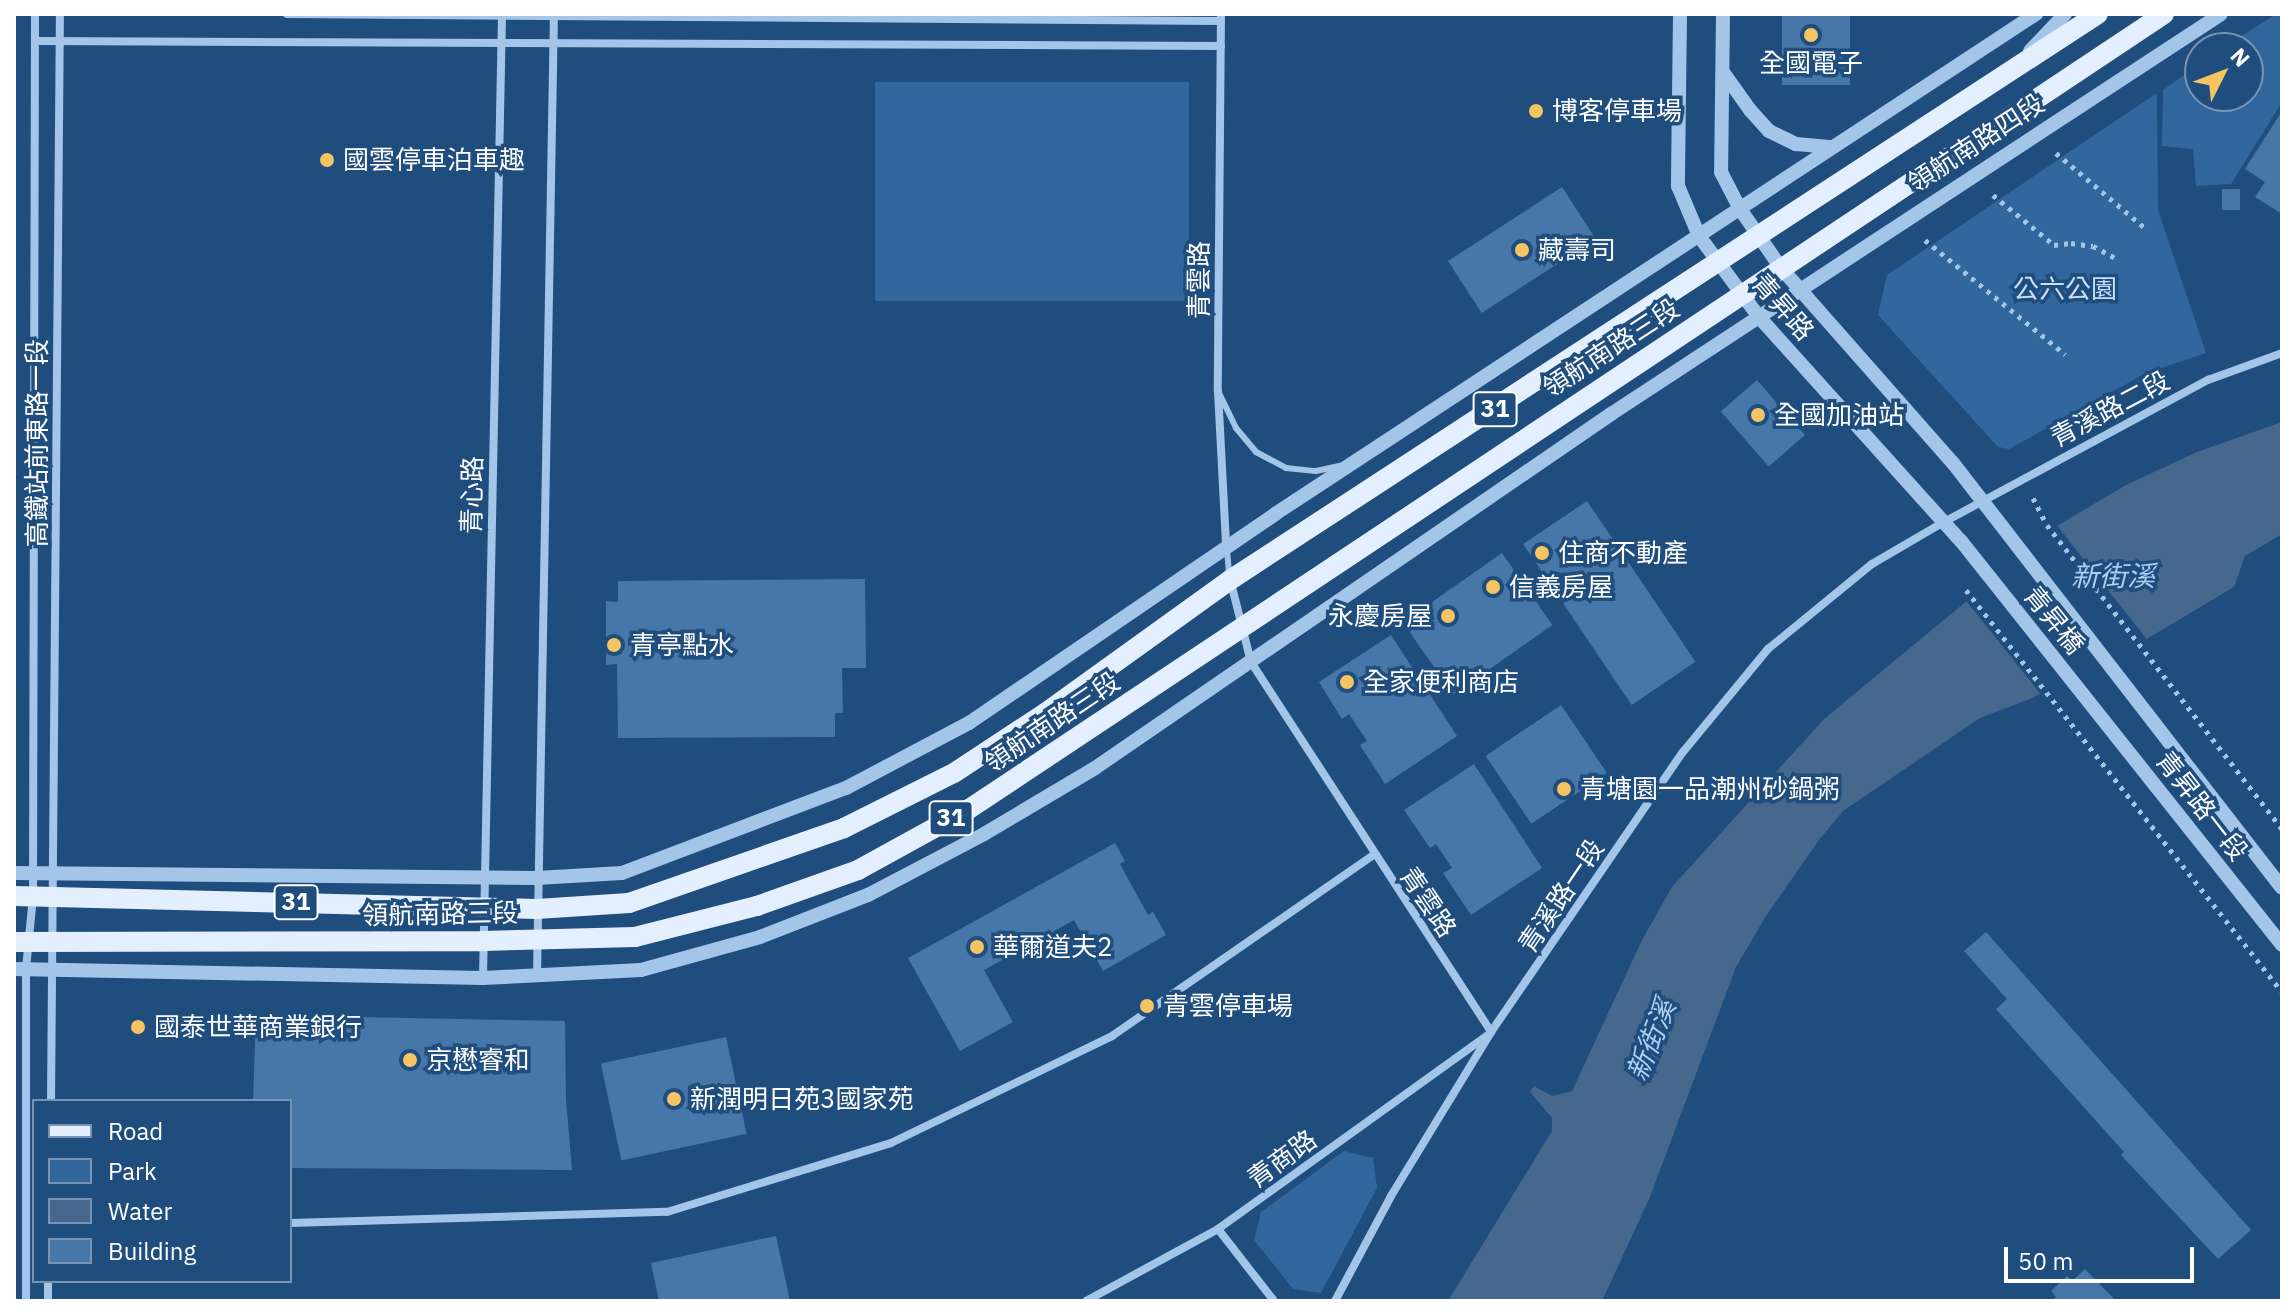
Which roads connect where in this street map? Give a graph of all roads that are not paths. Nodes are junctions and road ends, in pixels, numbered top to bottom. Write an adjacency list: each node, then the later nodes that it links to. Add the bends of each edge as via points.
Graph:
1 (35, 14): 14 (street, 高鐵站前東路一段)
2 (60, 14): 15 (street, 高鐵站前東路一段)
3 (287, 14): 11 (street)
4 (1680, 14): 23 (street, 青昇路, via 1678,186)
5 (1723, 14): 19 (street, 青昇路)
6 (2036, 14): 21 (street, 31)
7 (2065, 14): 20 (street)
8 (2098, 14): 20 (main road, 領航南路四段 / 31)
9 (2164, 14): 26 (main road, 領航南路四段 / 31)
10 (2221, 14): 27 (street, 領航南路四段 / 31)
11 (502, 15): 12 (street); 17 (street, 青心路)
12 (554, 15): 13 (street); 16 (street)
13 (1221, 18): 18 (street, 青雲路)
14 (35, 41): 15 (street); 46 (street, 高鐵站前東路一段)
15 (59, 42): 17 (street); 47 (street, 高鐵站前東路一段)
16 (553, 42): 17 (street); 18 (street); 49 (street)
17 (503, 43): 48 (street, 青心路)
18 (1221, 46): 31 (street, 青雲路)
19 (1723, 72): 21 (street, via 1769,131 1796,144); 22 (street, 青昇路, via 1721,172)
20 (2010, 72): 24 (main road, 領航南路四段 / 31)
21 (1833, 147): 22 (street, 31)
22 (1740, 209): 23 (street, 領航南路三段 / 31); 24 (street, 青昇路)
23 (1699, 236): 25 (street, 青昇路); 32 (street, 領航南路三段 / 31)
24 (1760, 238): 25 (main road, 領航南路三段 / 31); 26 (street, 青昇路)
25 (1718, 264): 28 (street, 青昇路); 39 (main road, 領航南路三段 / 31)
26 (1781, 268): 27 (street, 青昇路); 28 (main road, 領航南路三段 / 31)
27 (1800, 290): 29 (street, 領航南路四段 / 31); 33 (street, 青昇路)
28 (1740, 294): 29 (street, 青昇路); 40 (main road, 領航南路三段 / 31)
29 (1759, 317): 35 (street, 青昇路); 41 (street, 31)
30 (2282, 353): 33 (street, 青溪路二段, via 2208,380)
31 (1218, 391): 32 (lane, via 1236,428 1256,452 1286,468 1316,471); 36 (street, 青雲路)
32 (1352, 463): 36 (street, 領航南路三段 / 31)
33 (1982, 502): 34 (street, 青溪路二段); 37 (street, 青昇路)
34 (1962, 512): 35 (street, 青溪路一段)
35 (1944, 522): 38 (street, 青昇路); 64 (street, 青溪路一段, via 1872,564 1768,649 1683,752)
36 (1226, 546): 39 (lane); 49 (street, 領航南路三段 / 31, via 969,723 846,788 622,873)
37 (2018, 549): 42 (street, 青昇橋)
38 (1986, 574): 43 (street, 青昇橋)
39 (1230, 580): 40 (street, 青雲路); 54 (main road, 領航南路三段 / 31, via 954,773 844,828 629,903)
40 (1243, 624): 41 (street, 青雲路); 55 (main road, 領航南路三段 / 31, via 969,809 858,870 757,906 635,937)
41 (1251, 662): 44 (street, 青雲路); 62 (street, 31, via 1095,768 868,895 760,937 641,970)
42 (2116, 672): 50 (street, 青昇路一段)
43 (2085, 696): 59 (street, 青昇路一段)
44 (1373, 855): 64 (street, 青雲路); 66 (street, via 1112,1036 891,1143 667,1212)
45 (14, 873): 46 (street, 領航南路三段 / 31)
46 (32, 873): 47 (street, 領航南路三段 / 31); 51 (street, 高鐵站前東路一段)
47 (55, 873): 48 (street, 領航南路三段 / 31); 52 (street, 高鐵站前東路一段)
48 (484, 875): 49 (street, 領航南路三段 / 31); 53 (street, 青心路)
49 (537, 878): 54 (street)
50 (2282, 888)
51 (23, 896): 52 (main road, 領航南路三段 / 31); 57 (street, 高鐵站前東路一段)
52 (54, 896): 53 (main road, 領航南路三段 / 31); 58 (street, 高鐵站前東路一段)
53 (483, 907): 54 (main road, 領航南路三段 / 31); 56 (street, 青心路)
54 (537, 909): 55 (street)
55 (537, 939): 56 (main road, 領航南路三段 / 31); 62 (street)
56 (483, 941): 58 (main road, 領航南路三段 / 31); 63 (street, 青心路)
57 (21, 942): 58 (main road, 領航南路三段 / 31); 60 (street, 高鐵站前東路一段)
58 (54, 942): 61 (street, 高鐵站前東路一段)
59 (2282, 945)
60 (20, 969): 61 (street, 31); 68 (street, 高鐵站前東路一段)
61 (53, 969): 63 (street, 31); 65 (street, 高鐵站前東路一段)
62 (537, 976): 63 (street, 31)
63 (483, 978)
64 (1491, 1032): 67 (street, 青商路); 71 (street, 青溪路一段, via 1391,1196)
65 (51, 1099)
66 (292, 1223)
67 (1218, 1229): 69 (street, 青商路); 70 (street)
68 (26, 1301)
69 (1086, 1301)
70 (1274, 1301)
71 (1335, 1301)

